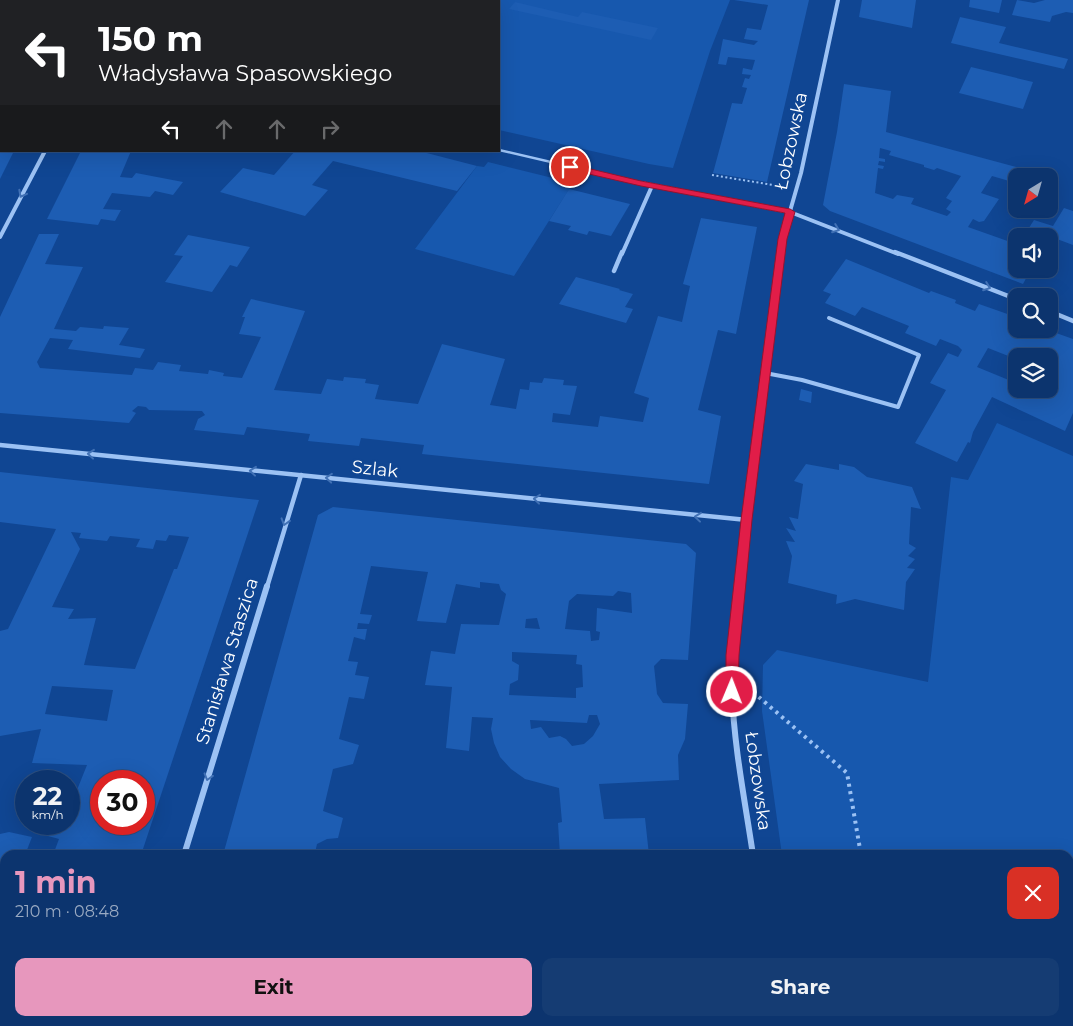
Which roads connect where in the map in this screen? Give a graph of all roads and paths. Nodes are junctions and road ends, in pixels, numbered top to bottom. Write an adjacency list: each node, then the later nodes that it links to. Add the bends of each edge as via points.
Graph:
1 (838, 0): 8 (street, Łobzowska)
2 (500, 150): 5 (lane)
3 (44, 152): 9 (street, one-way to 9)
4 (708, 175): 6 (path)
5 (641, 183): 7 (street)
6 (773, 185)
7 (652, 186): 8 (street); 10 (street)
8 (790, 212): 11 (street, one-way to 11); 15 (street, Łobzowska, via 782,239)
9 (0, 237)
10 (614, 271)
11 (1008, 296)
12 (1058, 314): 14 (street)
13 (829, 318): 15 (lane, via 919,355 898,406)
14 (1073, 320)
15 (765, 373): 18 (street, Łobzowska)
16 (0, 445): 17 (street, Szlak, one-way to 16)
17 (301, 475): 18 (street, Szlak, one-way to 17); 20 (street, Stanisława Staszica, one-way to 20)
18 (747, 520): 21 (street, Łobzowska, via 732,692)
19 (752, 692): 22 (path, via 847,773)
20 (186, 850)
21 (752, 850)
22 (860, 850)

